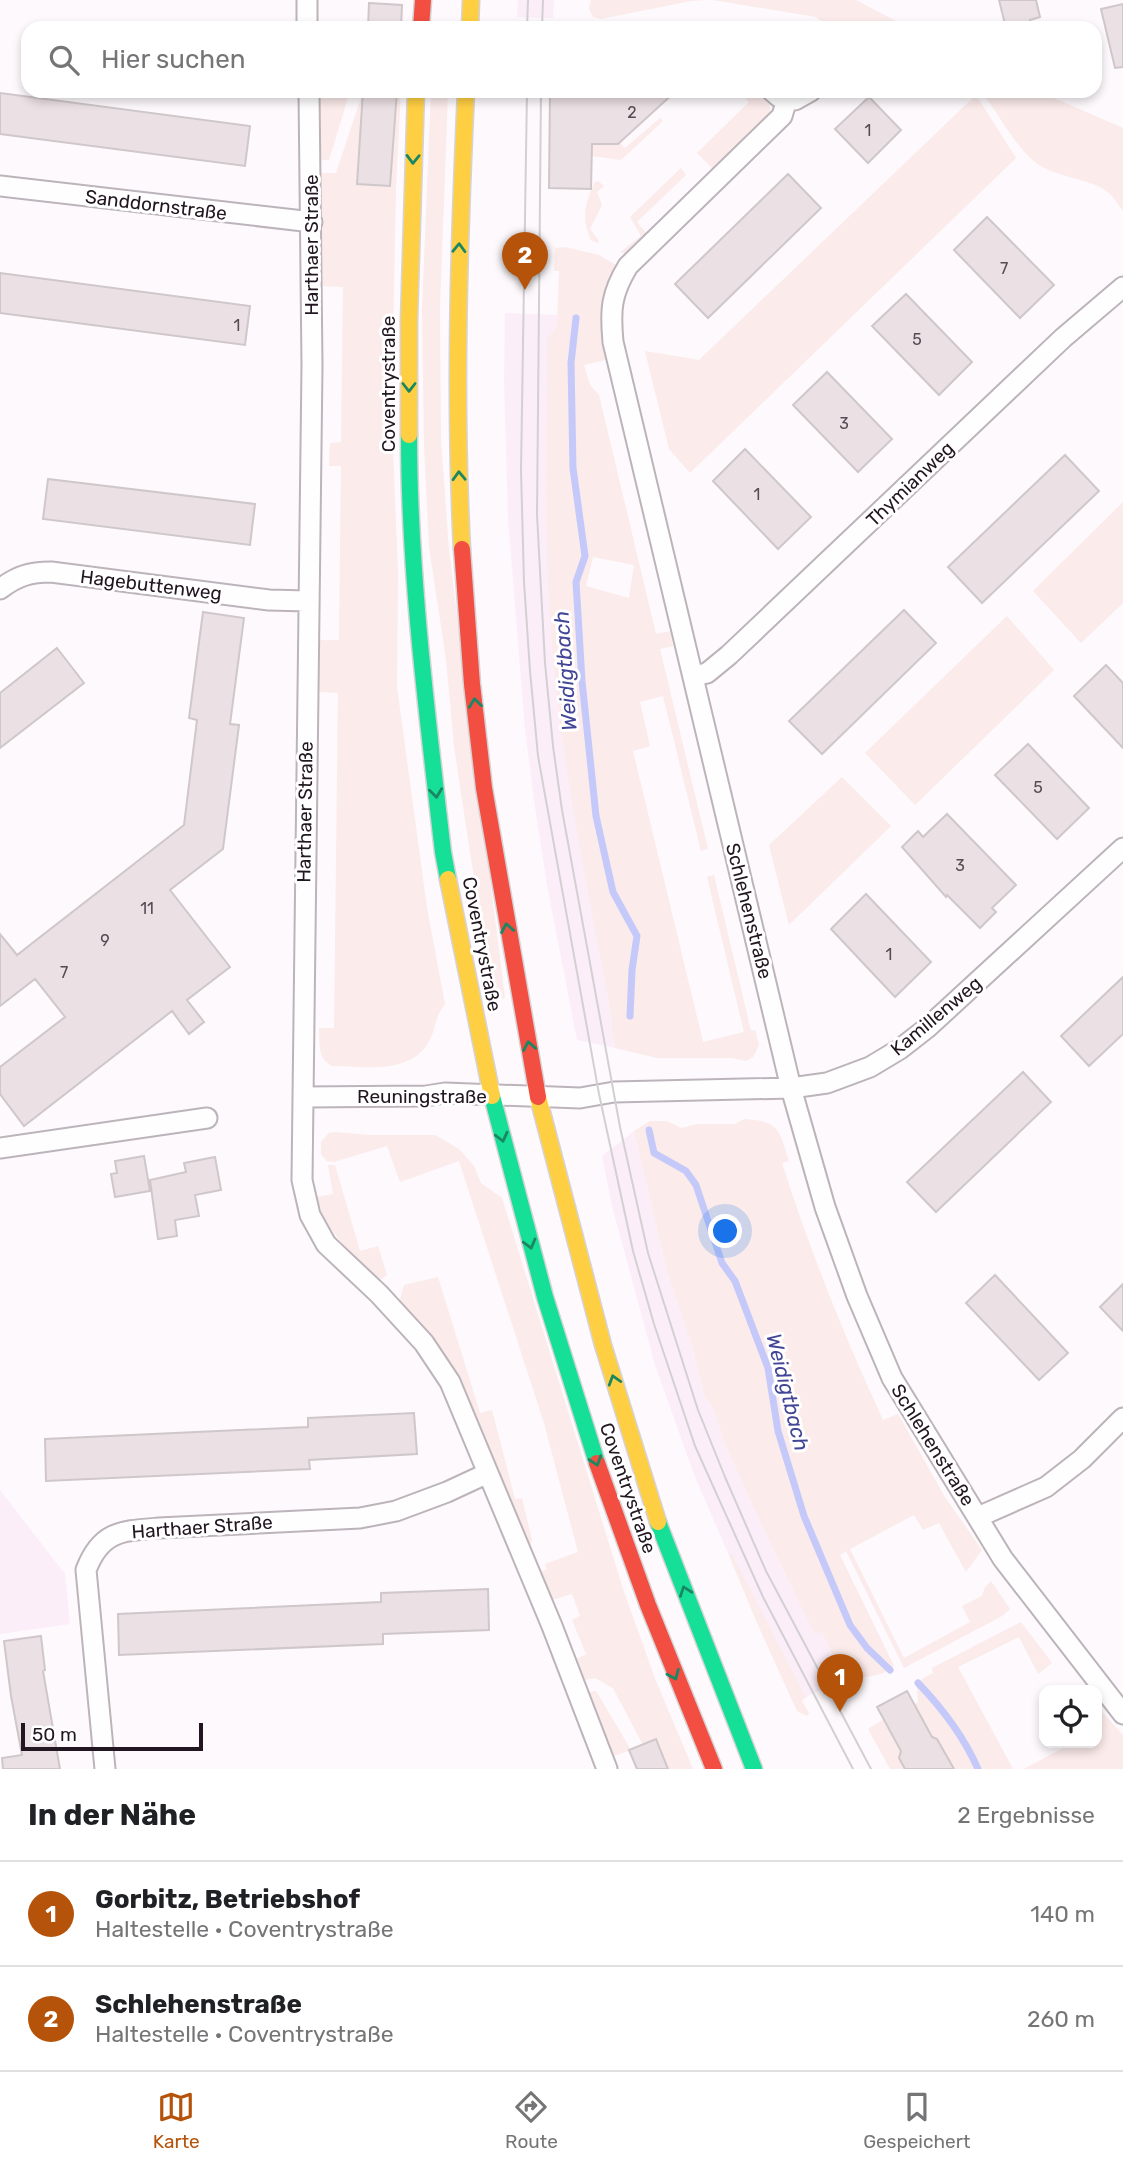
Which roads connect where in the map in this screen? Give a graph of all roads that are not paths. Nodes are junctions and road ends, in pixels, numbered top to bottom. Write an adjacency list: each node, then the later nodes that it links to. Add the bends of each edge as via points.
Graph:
1 (307, 0): 4 (street)
2 (423, 0): 5 (main road)
3 (471, 0): 6 (main road)
4 (307, 21)
5 (422, 21)
6 (470, 21)
7 (309, 98): 12 (street, Harthaer Straße)
8 (416, 98): 19 (main road, Coventrystraße, one-way to 19, via 409,487 422,669 443,852)
9 (466, 98): 21 (main road, Coventrystraße, one-way to 9, via 492,844 472,685 461,538 457,303)
10 (779, 98): 16 (street, Schlehenstraße, via 782,116 628,266 610,311)
11 (0, 186): 12 (street, Sanddornstraße)
12 (312, 222): 15 (street, Harthaer Straße)
13 (1123, 286): 16 (street, Thymianweg, via 729,655 707,673)
14 (0, 589): 15 (street, Hagebuttenweg, via 14,578 51,572)
15 (307, 601): 20 (street, Harthaer Straße)
16 (694, 676): 18 (street, Schlehenstraße)
17 (1123, 848): 18 (street, Kamillenweg, via 900,1049 870,1068 827,1083)
18 (791, 1088): 21 (street, Kamillenweg); 26 (street, Schlehenstraße, via 825,1207 892,1378)
19 (492, 1096): 20 (street, Reuningstraße); 21 (street, Reuningstraße); 30 (main road, Coventrystraße, one-way to 30, via 552,1324 611,1509 670,1668)
20 (304, 1097): 25 (street, Harthaer Straße, via 302,1180 310,1215 326,1244 424,1343 450,1382)
21 (538, 1097): 31 (main road, Coventrystraße, one-way to 21, via 648,1492 593,1311)
22 (207, 1118): 23 (street)
23 (0, 1148)
24 (1123, 1418): 26 (street, via 1046,1487)
25 (488, 1473): 28 (street, Harthaer Straße, via 396,1511 360,1518 159,1528 111,1535 96,1547 86,1570); 29 (street, Harthaer Straße)
26 (978, 1517): 27 (street, Schlehenstraße, via 1024,1589)
27 (1123, 1714)
28 (105, 1769)
29 (607, 1769)
30 (714, 1769)
31 (754, 1769)

